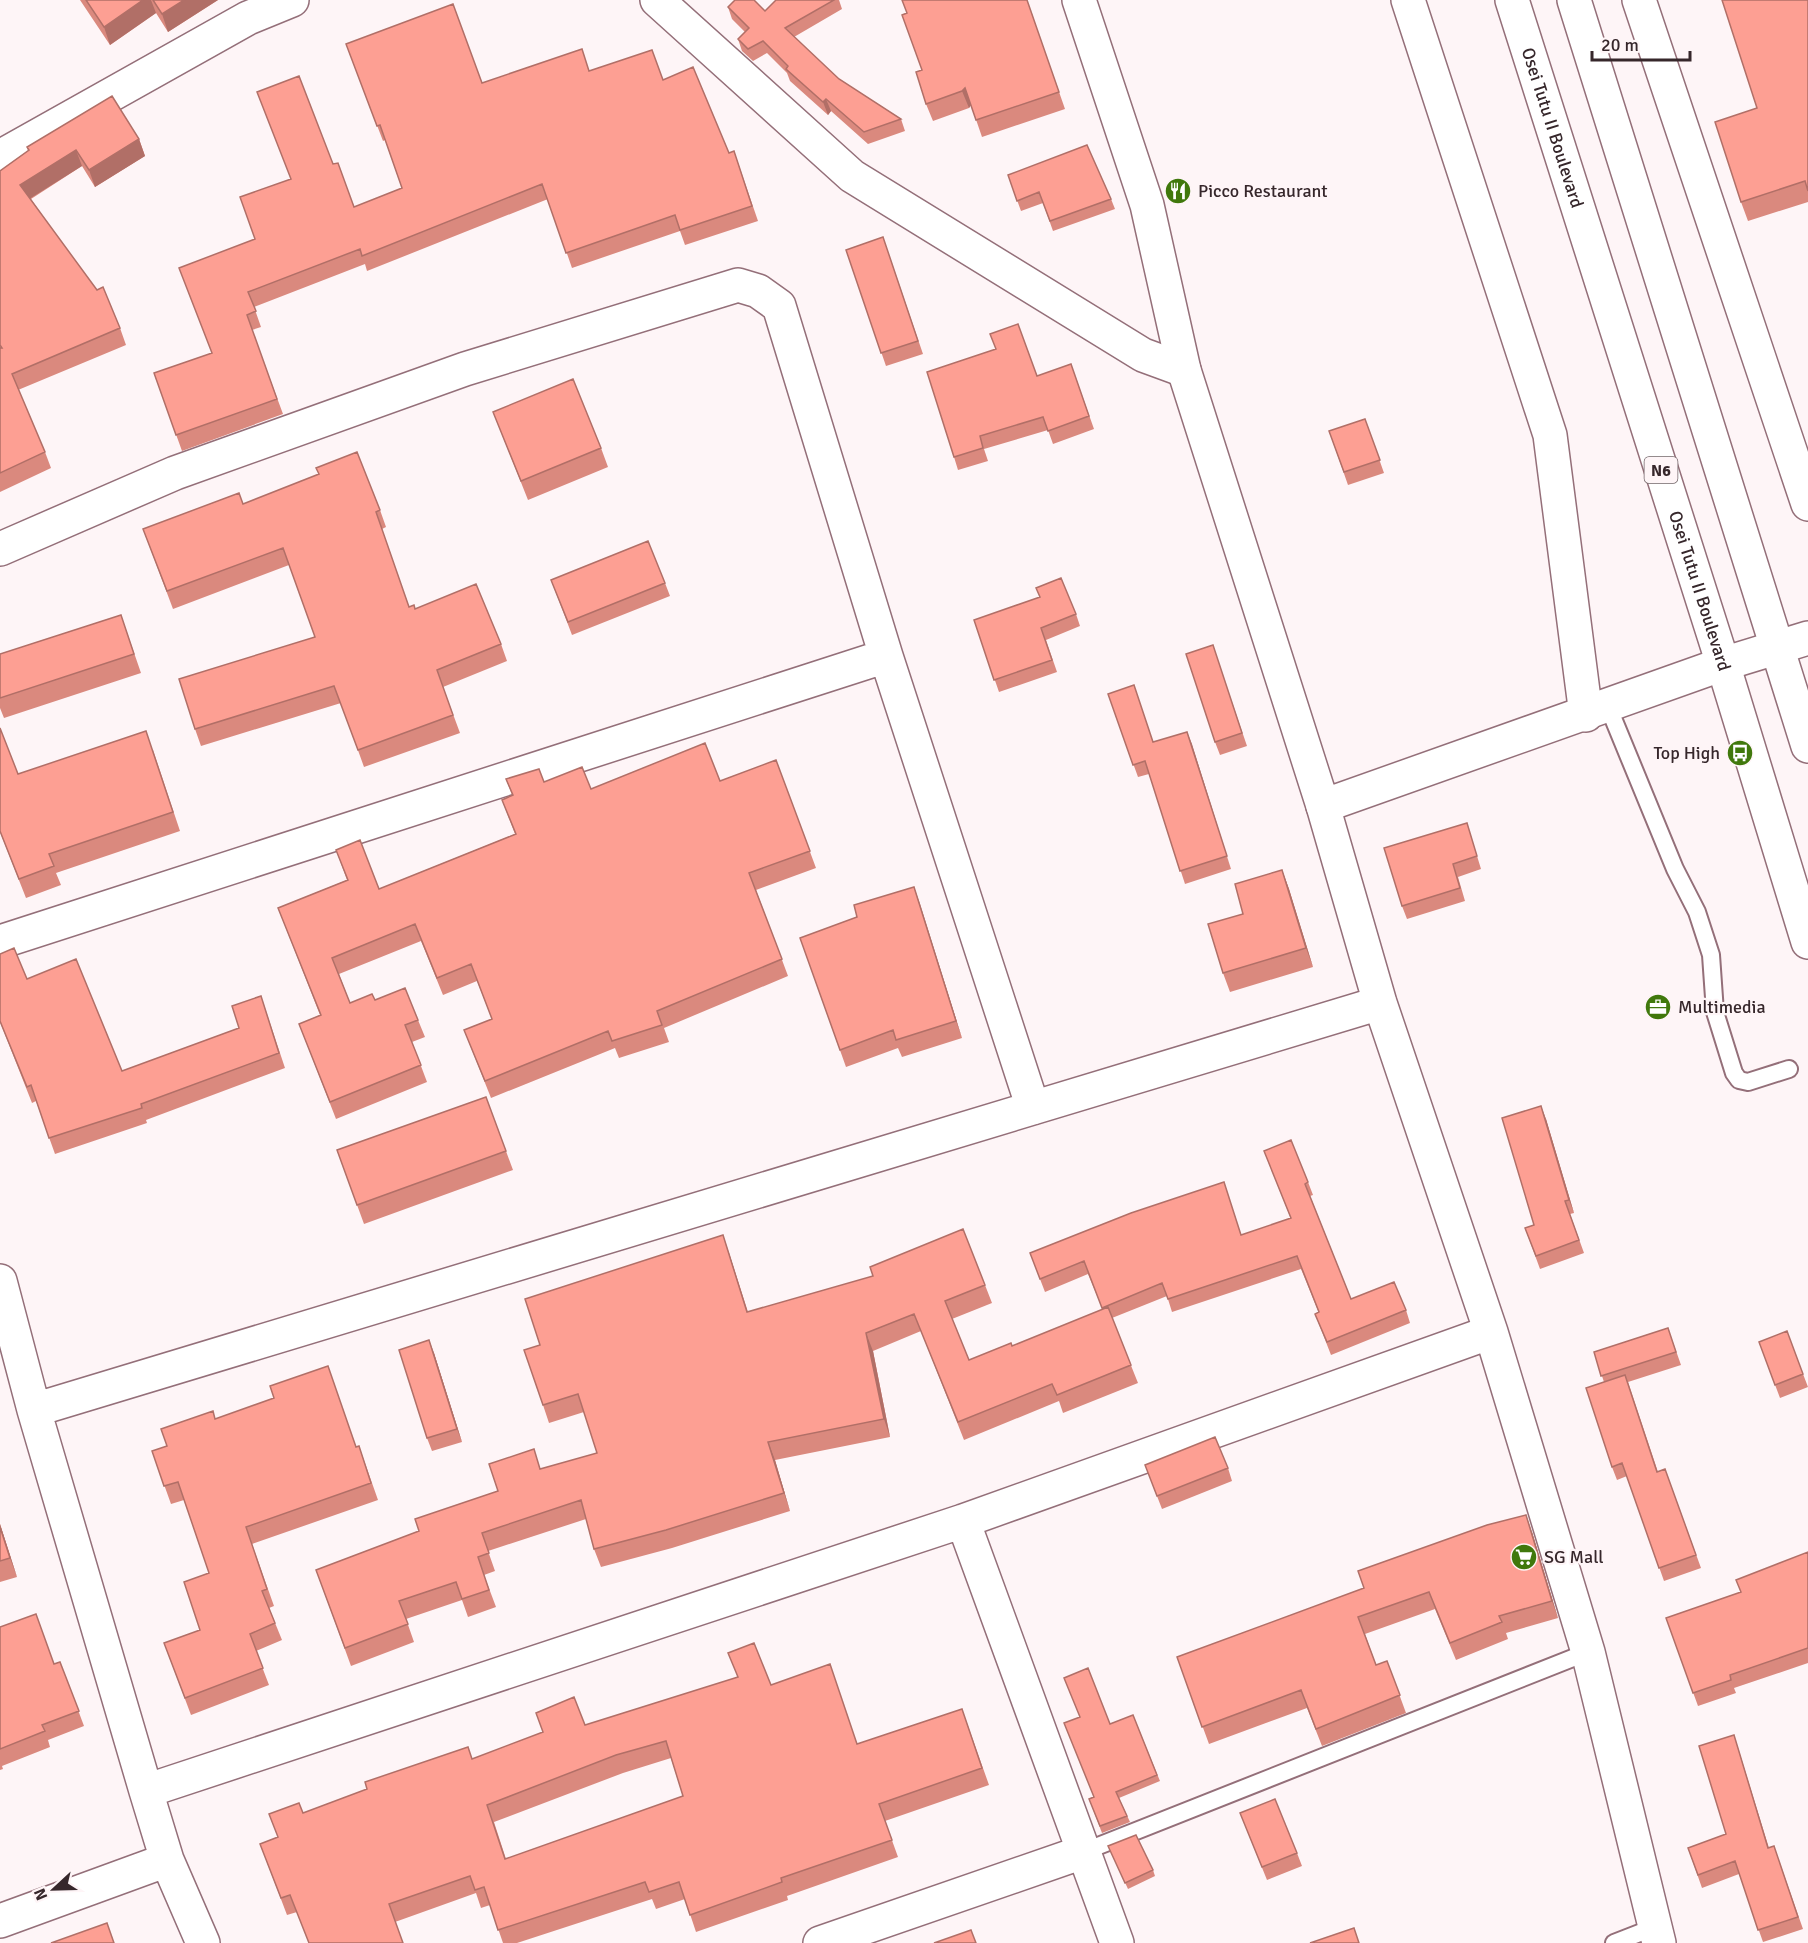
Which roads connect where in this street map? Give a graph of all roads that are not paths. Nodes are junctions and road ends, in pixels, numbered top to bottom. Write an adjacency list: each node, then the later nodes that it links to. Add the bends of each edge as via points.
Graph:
1 (657, 0): 9 (main road, via 852,176 1143,355)
2 (1079, 0): 9 (main road, via 1147,205)
3 (1408, 0): 16 (main road, via 1550,435)
4 (1512, 0): 15 (main road, Osei Tutu II Boulevard / N6)
5 (1574, 0): 13 (main road)
6 (1639, 0): 10 (main road)
7 (286, 1): 8 (main road)
8 (4, 146)
9 (1184, 370): 18 (main road)
10 (1808, 504)
11 (0, 549): 14 (main road, via 175,473 465,369 738,285 758,291 779,306)
12 (1808, 638): 13 (main road)
13 (1776, 646): 15 (main road); 17 (main road)
14 (886, 656): 19 (main road); 23 (main road)
15 (1723, 664): 16 (main road); 20 (main road, Osei Tutu II Boulevard / N6)
16 (1597, 711): 18 (main road); 22 (lane, via 1697,912 1711,955 1715,1012 1738,1080 1748,1082)
17 (1808, 746)
18 (1323, 806): 21 (main road)
19 (0, 942)
20 (1808, 942)
21 (1380, 1003): 23 (main road); 25 (main road)
22 (1789, 1069)
23 (1033, 1108): 26 (main road)
24 (0, 1281): 26 (main road)
25 (1491, 1332): 27 (main road); 28 (main road)
26 (34, 1410): 29 (main road)
27 (963, 1521): 29 (main road); 30 (main road)
28 (1588, 1652): 30 (lane); 33 (main road)
29 (146, 1791): 31 (main road)
30 (1083, 1852): 35 (main road); 36 (main road)
31 (167, 1860): 32 (main road); 34 (main road)
32 (0, 1921)
33 (1657, 1935): 37 (lane)
34 (203, 1943)
35 (820, 1943)
36 (1118, 1943)
37 (1614, 1943)

